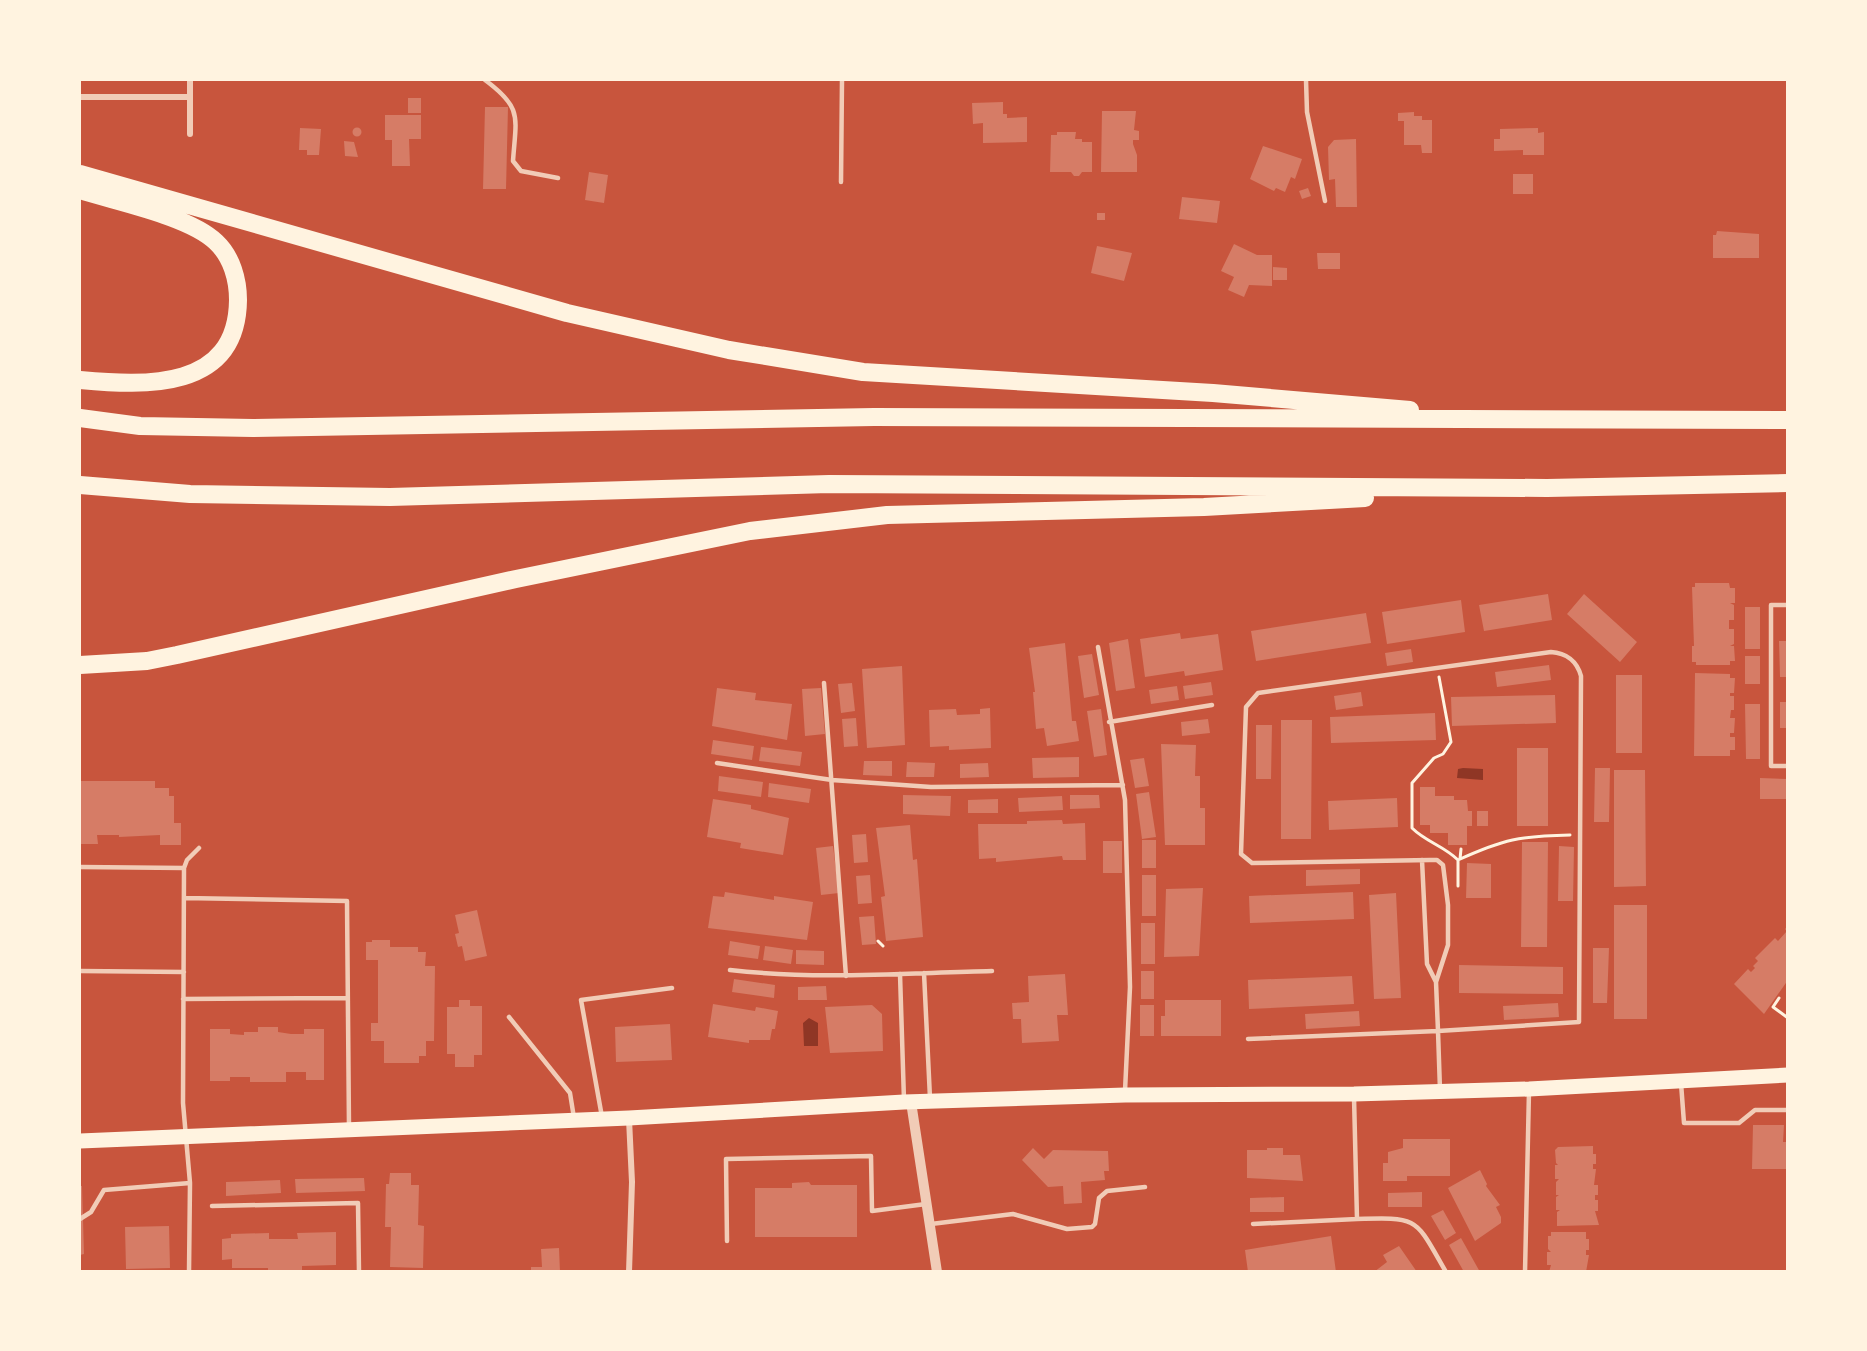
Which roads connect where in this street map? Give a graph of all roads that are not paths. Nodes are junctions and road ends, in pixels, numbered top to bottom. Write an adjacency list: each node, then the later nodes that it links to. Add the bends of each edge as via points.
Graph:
1 (190, 80): 6 (street)
2 (485, 80): 9 (lane, via 507,96 516,118 513,161 521,171)
3 (842, 80): 10 (lane)
4 (1306, 80): 12 (lane, via 1307,111)
5 (80, 97): 6 (street)
6 (189, 97): 7 (street)
7 (190, 134)
8 (80, 174): 16 (highway, via 567,313 729,350 863,372 1213,393)
9 (558, 178)
10 (841, 182)
11 (80, 190): 13 (highway, via 178,220 216,242 231,262 238,285 233,331 219,355 201,371 161,382)
12 (1325, 201)
13 (80, 380)
14 (80, 418): 16 (highway, via 140,426 253,428 874,417)
15 (1788, 420): 16 (highway)
16 (1545, 421)
17 (1788, 483): 19 (highway)
18 (80, 485): 19 (highway, via 190,494 390,497 829,484)
19 (1547, 488): 22 (highway, via 1204,507 887,515 750,531 147,661)
20 (1788, 605): 27 (lane, via 1771,605 1771,766)
21 (1098, 647): 25 (lane)
22 (80, 665)
23 (824, 683): 28 (lane)
24 (1212, 705): 25 (lane)
25 (1109, 722): 29 (lane)
26 (717, 763): 28 (lane)
27 (1788, 766)
28 (832, 780): 29 (lane, via 931,787); 41 (lane)
29 (1122, 785): 54 (lane, via 1130,987)
30 (199, 848): 33 (lane)
31 (1422, 860): 42 (lane, via 1427,964); 42 (lane, via 1437,860 1443,865 1448,905 1448,945); 47 (lane, via 1252,863 1241,854 1246,707 1258,693 1551,652 1572,659 1581,676 1579,1022)
32 (80, 867): 33 (lane)
33 (184, 868): 34 (lane)
34 (184, 898): 38 (lane); 44 (lane, via 347,901)
35 (730, 970): 41 (lane)
36 (80, 971): 38 (lane)
37 (992, 971): 39 (lane)
38 (183, 972): 45 (lane)
39 (924, 973): 40 (lane); 55 (lane)
40 (900, 974): 41 (lane); 56 (lane)
41 (846, 976)
42 (1436, 982): 47 (lane)
43 (672, 988): 59 (lane, via 581,1000)
44 (348, 998): 45 (lane); 61 (lane)
45 (183, 999): 62 (lane)
46 (509, 1017): 60 (lane, via 570,1093)
47 (1438, 1031): 48 (lane); 52 (lane)
48 (1248, 1039)
49 (1788, 1075): 50 (main road)
50 (1680, 1080): 51 (main road); 57 (lane, via 1684,1123 1739,1123 1755,1110)
51 (1529, 1089): 52 (main road); 78 (lane)
52 (1440, 1091): 53 (main road)
53 (1354, 1094): 54 (main road); 69 (lane)
54 (1125, 1095): 55 (main road)
55 (930, 1101): 56 (main road)
56 (907, 1102): 58 (main road); 66 (street)
57 (1788, 1110)
58 (629, 1118): 59 (main road); 75 (street)
59 (603, 1119): 60 (main road)
60 (574, 1120): 61 (main road)
61 (349, 1130): 62 (main road)
62 (184, 1137): 63 (main road); 64 (lane)
63 (80, 1141)
64 (190, 1183): 68 (lane, via 104,1190 91,1212); 73 (lane)
65 (1145, 1187): 70 (lane, via 1107,1191 1099,1198 1092,1227 1067,1229 1013,1214)
66 (926, 1204): 70 (street); 72 (lane, via 872,1211 871,1156 726,1159)
67 (212, 1206): 74 (lane, via 358,1203)
68 (80, 1219)
69 (1357, 1219): 71 (lane); 77 (lane, via 1409,1220 1427,1238)
70 (931, 1224): 76 (street)
71 (1252, 1224)
72 (727, 1240)
73 (189, 1272)
74 (359, 1272)
75 (629, 1272)
76 (937, 1272)
77 (1446, 1272)
78 (1525, 1272)

